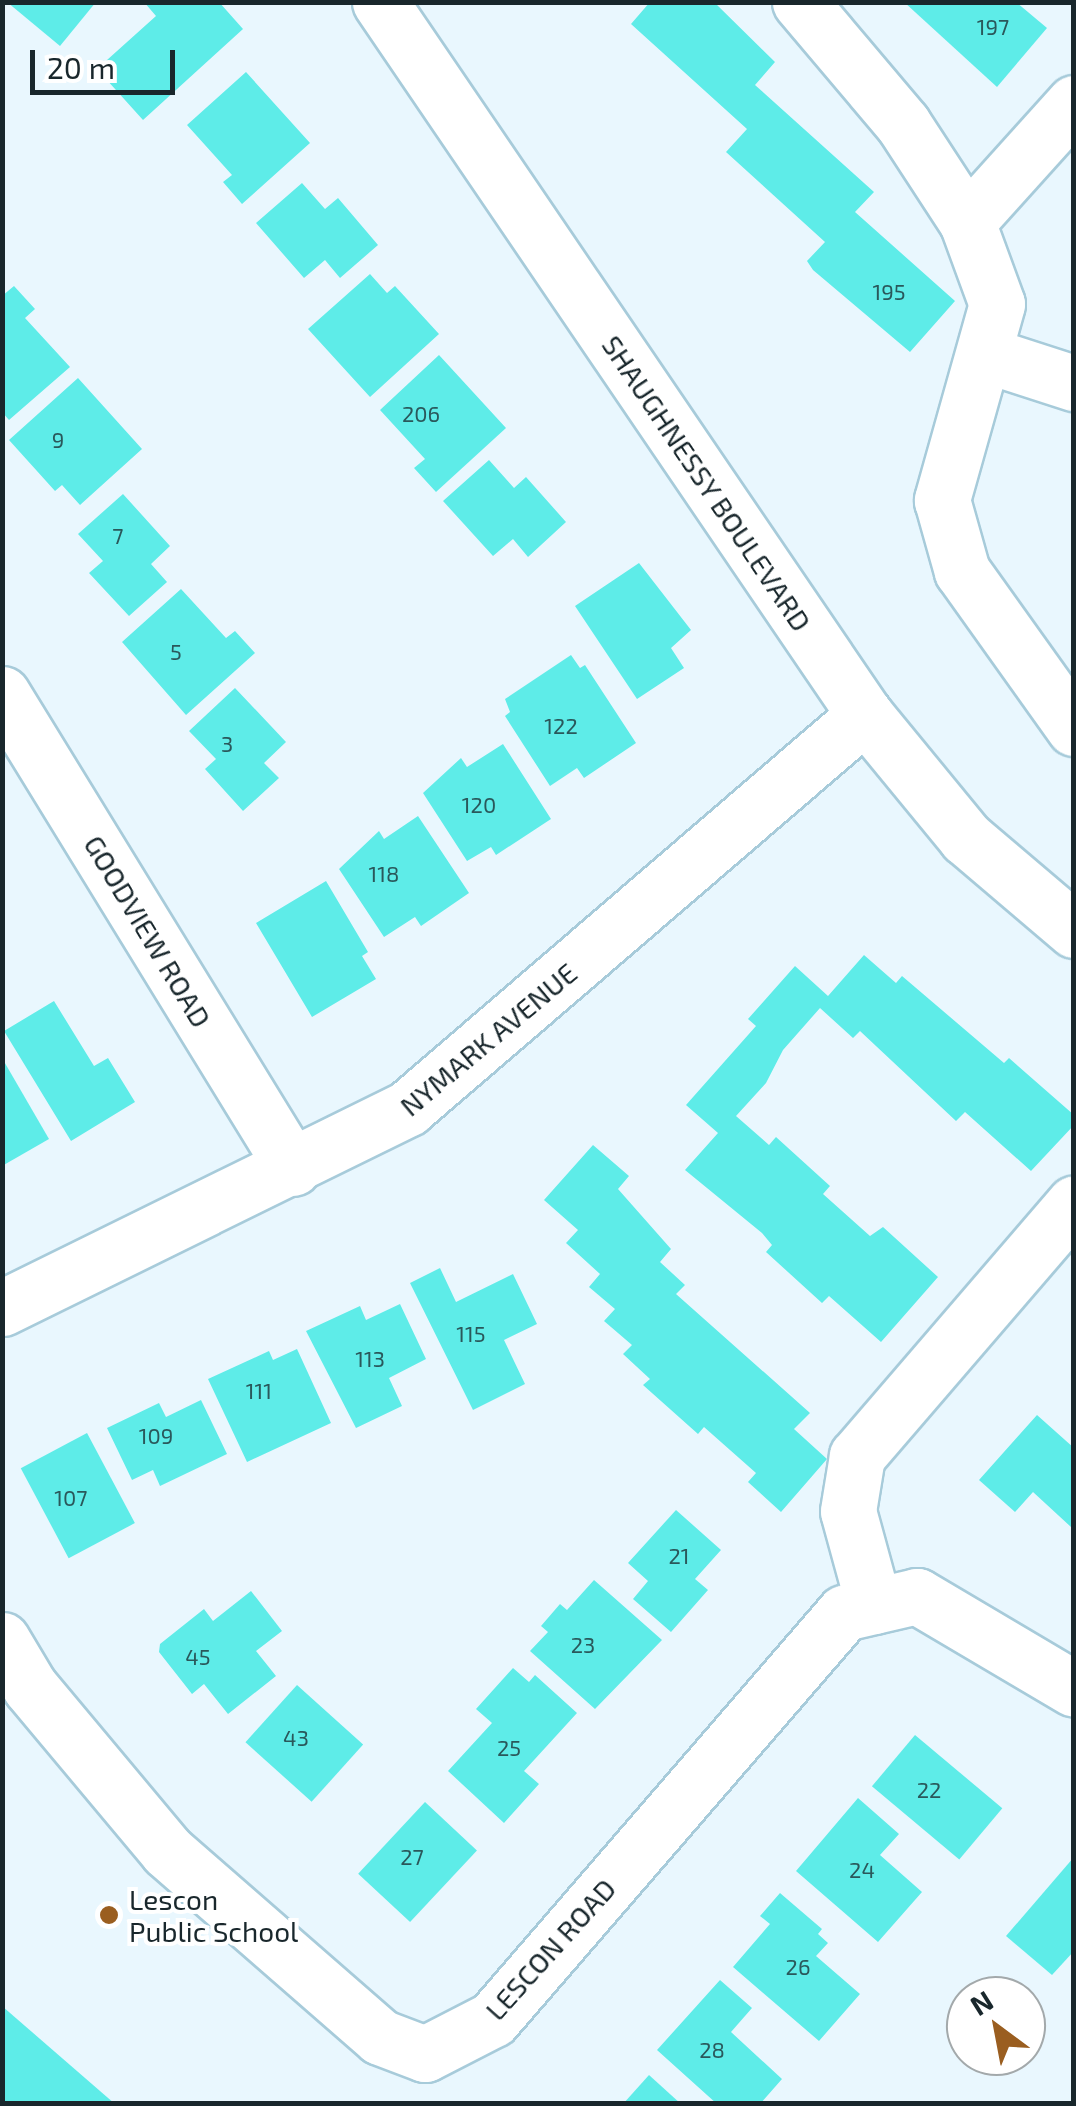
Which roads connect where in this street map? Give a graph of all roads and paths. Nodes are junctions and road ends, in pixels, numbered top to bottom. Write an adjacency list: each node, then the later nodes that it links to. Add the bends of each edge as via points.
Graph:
1 (380, 2): 8 (street, SHAUGHNESSY BOULEVARD)
2 (800, 2): 4 (street, via 903,124)
3 (1074, 103): 4 (street)
4 (967, 222): 5 (street, via 997,304)
5 (984, 354): 6 (street); 9 (street, via 952,444 942,500 962,571)
6 (1074, 383)
7 (2, 694): 11 (street, GOODVIEW ROAD)
8 (865, 714): 10 (street, SHAUGHNESSY BOULEVARD, via 966,838); 11 (street, NYMARK AVENUE, via 438,1085 378,1128)
9 (1074, 728)
10 (1074, 930)
11 (293, 1168): 13 (street, NYMARK AVENUE)
12 (1074, 1204): 14 (street, via 857,1456 848,1511)
13 (2, 1308)
14 (874, 1606): 15 (street, LESCON ROAD, via 844,1613 493,2019 425,2054 380,2037 167,1852 30,1687); 16 (street, LESCON ROAD, via 917,1596)
15 (2, 1640)
16 (1074, 1689)

